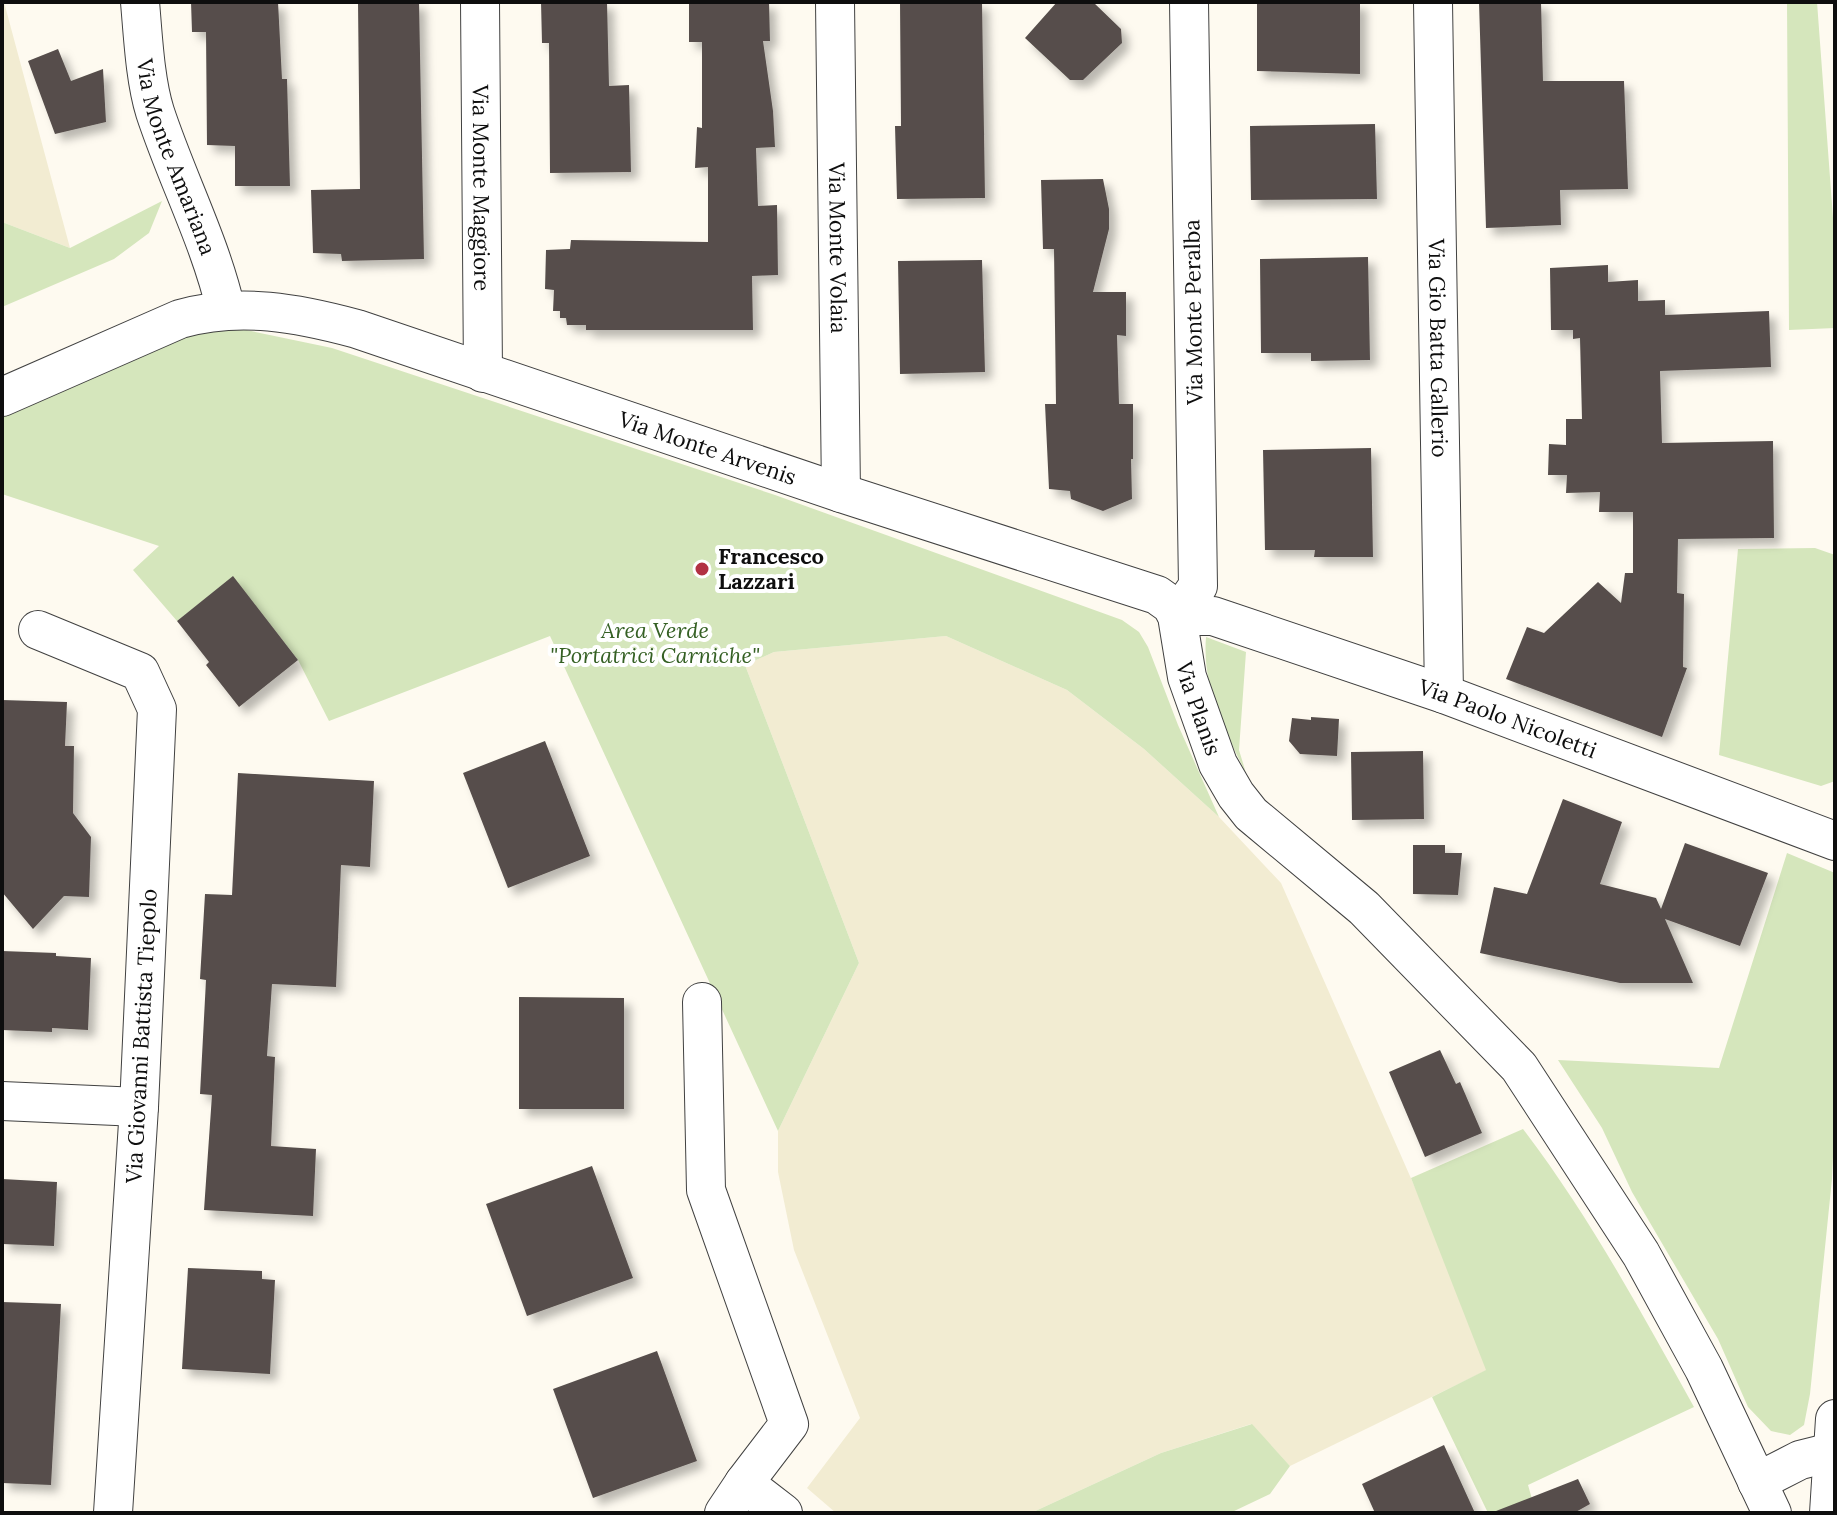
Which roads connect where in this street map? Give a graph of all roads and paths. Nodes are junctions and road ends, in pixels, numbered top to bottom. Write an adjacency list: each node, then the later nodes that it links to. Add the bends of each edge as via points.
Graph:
1 (140, 2): 6 (street, Via Monte Amariana, via 154,109 211,255)
2 (480, 2): 7 (street, Via Monte Maggiore)
3 (835, 2): 9 (street, Via Monte Volaia)
4 (1189, 2): 10 (street, Via Monte Peralba, via 1198,586)
5 (1433, 2): 12 (street, Via Gio Batta Gallerio)
6 (226, 310): 7 (street, Via Monte Arvenis, via 307,316); 8 (street, Via Monte Arvenis, via 180,319)
7 (483, 373): 9 (street, Via Monte Arvenis)
8 (2, 397)
9 (841, 493): 10 (street, Via Monte Arvenis, via 1157,595)
10 (1177, 616): 12 (street, Via Paolo Nicoletti, via 1213,616); 18 (street, Via Planis, via 1187,677 1218,764 1236,795 1251,814 1364,908 1519,1067 1641,1254 1704,1369)
11 (38, 630): 16 (street, Via Giovanni Battista Tiepolo, via 140,672 157,709)
12 (1444, 694): 13 (street, Via Paolo Nicoletti)
13 (1835, 841)
14 (702, 1002): 19 (street, via 706,1190 789,1424)
15 (2, 1101): 16 (street)
16 (139, 1107): 20 (street, Via Giovanni Battista Tiepolo)
17 (1834, 1436): 18 (street, via 1791,1464); 22 (street)
18 (1764, 1498)
19 (726, 1504): 21 (street)
20 (113, 1513)
21 (783, 1513)
22 (1829, 1513)

